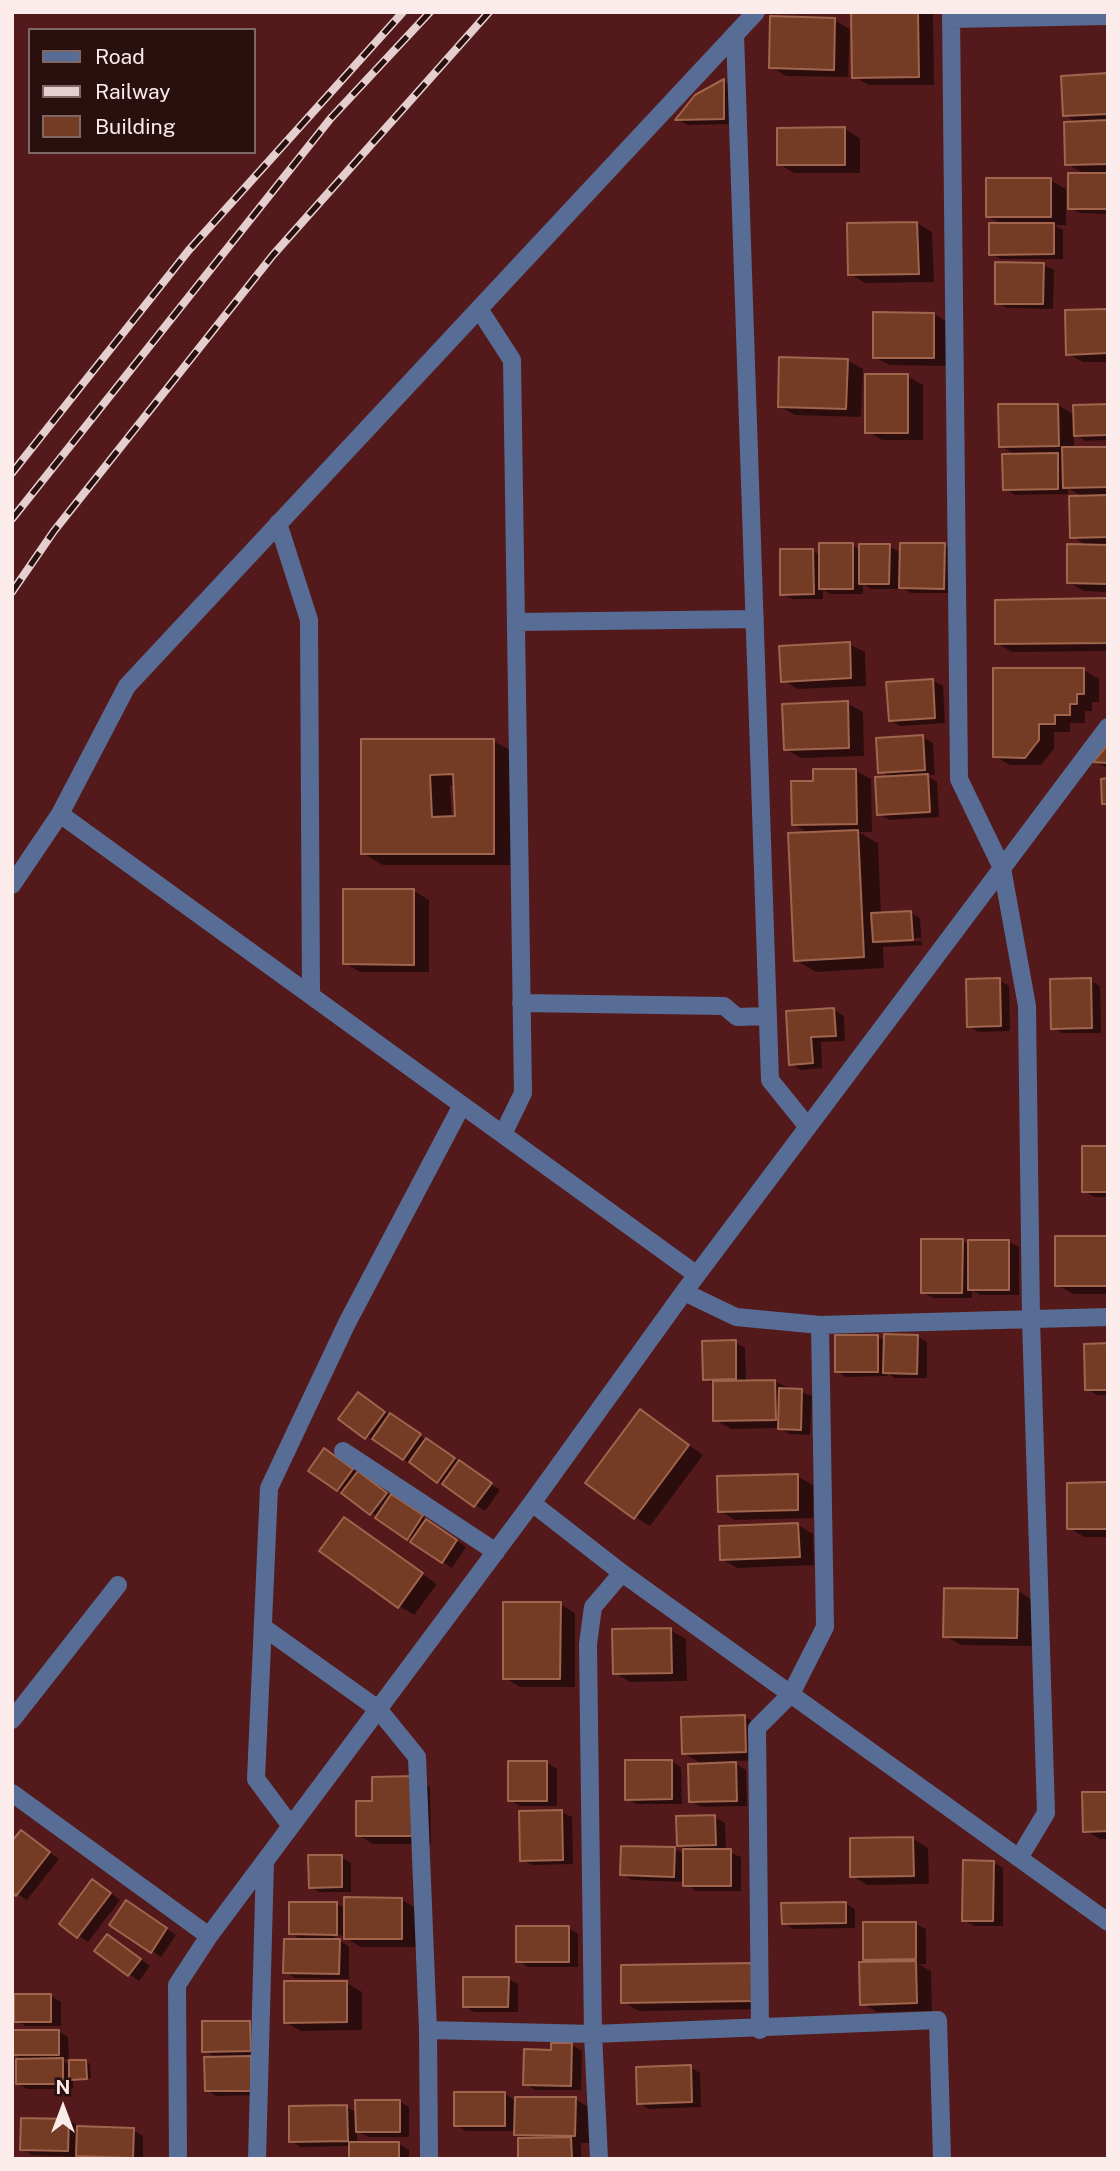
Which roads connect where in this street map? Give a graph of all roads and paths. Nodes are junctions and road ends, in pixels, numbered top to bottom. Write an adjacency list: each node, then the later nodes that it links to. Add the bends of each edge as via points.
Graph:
1 (756, 12): 4 (street)
2 (951, 16): 3 (street); 11 (street, via 959,779)
3 (1108, 16)
4 (735, 34): 5 (street); 7 (street)
5 (479, 309): 6 (street); 8 (street, via 512,360)
6 (278, 523): 10 (street, via 127,686); 13 (street, via 309,620)
7 (755, 619): 8 (street); 15 (street)
8 (516, 622): 14 (street)
9 (1108, 727): 11 (street)
10 (60, 814): 12 (street); 13 (street)
11 (1003, 868): 17 (street); 22 (street, via 1027,1006)
12 (12, 885)
13 (311, 995): 16 (street)
14 (521, 1003): 15 (street, via 724,1006 737,1017); 18 (street, via 523,1093)
15 (768, 1016): 17 (street, via 770,1080)
16 (462, 1105): 18 (street); 29 (street, via 347,1323 269,1489)
17 (808, 1127): 19 (street)
18 (503, 1134): 19 (street)
19 (697, 1275): 20 (street)
20 (684, 1292): 23 (street, via 736,1317); 25 (street)
21 (1108, 1317): 22 (street)
22 (1031, 1319): 23 (street); 35 (street, via 1046,1813)
23 (820, 1325): 30 (street, via 825,1627)
24 (343, 1451): 26 (street)
25 (532, 1503): 26 (street); 27 (street)
26 (496, 1552): 31 (street)
27 (622, 1573): 30 (street); 41 (street, via 593,1607 588,1644)
28 (118, 1585): 32 (street)
29 (263, 1628): 31 (street); 34 (street, via 256,1779)
30 (791, 1695): 35 (street); 40 (street, via 757,1728)
31 (378, 1709): 34 (street); 39 (street, via 418,1757)
32 (12, 1720)
33 (12, 1793): 38 (street)
34 (291, 1826): 36 (street)
35 (1019, 1858): 37 (street)
36 (265, 1861): 38 (street); 43 (street)
37 (1108, 1922)
38 (209, 1936): 42 (street, via 177,1985)
39 (428, 2030): 41 (street); 44 (street)
40 (760, 2030): 41 (street); 46 (street, via 938,2020)
41 (593, 2035): 45 (street)
42 (178, 2159)
43 (257, 2159)
44 (429, 2159)
45 (598, 2159)
46 (942, 2159)

